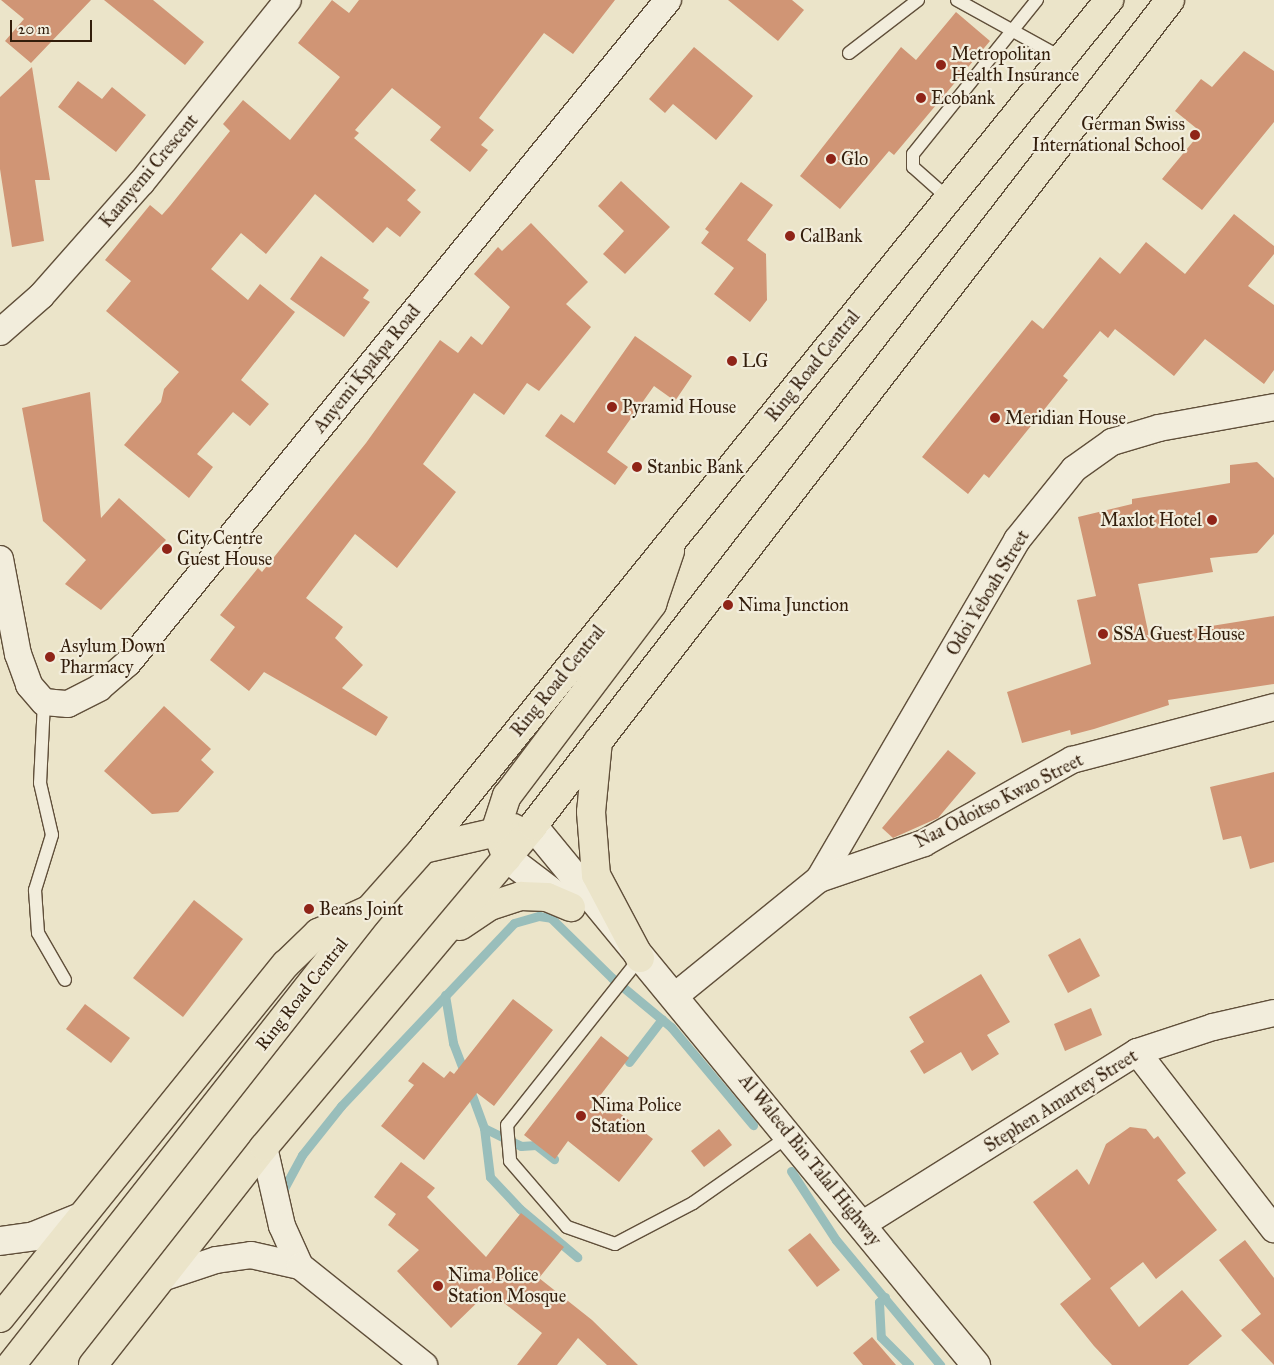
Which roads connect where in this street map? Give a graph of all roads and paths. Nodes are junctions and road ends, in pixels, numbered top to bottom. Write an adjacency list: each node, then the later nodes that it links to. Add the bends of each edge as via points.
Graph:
1 (288, 0): 12 (street, Kaanyemi Crescent, via 142,182 41,296)
2 (918, 0): 9 (lane)
3 (956, 0): 8 (lane)
4 (1037, 0): 8 (lane)
5 (1109, 0): 10 (main road, Ring Road Central)
6 (1170, 0): 18 (main road)
7 (664, 1): 16 (street, Anyemi Kpakpa Road, via 128,663 99,688 68,704)
8 (1014, 31): 10 (lane); 11 (lane, via 912,154 913,167)
9 (849, 53)
10 (1062, 58): 11 (main road, Ring Road Central)
11 (948, 199): 14 (main road, Ring Road Central)
12 (0, 332)
13 (1274, 408): 23 (street, Odoi Yeboah Street, via 1150,431 1112,442 1074,470 1017,540)
14 (672, 540): 20 (main road, via 666,572 652,604 519,776); 21 (main road, Ring Road Central)
15 (0, 559): 16 (street, via 18,654 29,685)
16 (44, 702): 28 (lane, via 40,783 52,836 35,890 38,933)
17 (1274, 707): 23 (street, Naa Odoitso Kwao Street, via 1072,760 924,843)
18 (599, 737): 19 (main road); 27 (main road, via 591,812 596,875)
19 (533, 826): 20 (main road); 22 (main road); 27 (street, Al Waleed Bin Talal Highway)
20 (496, 829): 21 (main road); 22 (main road)
21 (423, 849): 25 (main road, Ring Road Central)
22 (507, 858): 24 (street, Al Waleed Bin Talal Highway); 26 (main road)
23 (818, 880): 29 (street, Naa Odoitso Kwao Street)
24 (571, 907): 26 (main road, via 547,897 521,896 490,906); 27 (street, Al Waleed Bin Talal Highway)
25 (368, 911): 34 (main road, via 318,932 286,964); 42 (main road, Ring Road Central)
26 (432, 945): 33 (main road)
27 (640, 958): 29 (street, Al Waleed Bin Talal Highway); 32 (lane, via 507,1125 510,1161 567,1226 615,1244 693,1203)
28 (65, 980)
29 (675, 996): 32 (street, Al Waleed Bin Talal Highway)
30 (1274, 1013): 31 (street, Stephen Amartey Street)
31 (1137, 1052): 35 (street, Stephen Amartey Street); 36 (street)
32 (790, 1136): 35 (street, Al Waleed Bin Talal Highway)
33 (264, 1148): 38 (street, via 282,1226); 39 (main road)
34 (78, 1218): 37 (street, via 34,1236); 40 (main road)
35 (862, 1224): 44 (street, Al Waleed Bin Talal Highway)
36 (1274, 1229)
37 (0, 1241)
38 (300, 1266): 39 (street, via 251,1255 216,1260); 41 (street)
39 (162, 1278): 43 (main road)
40 (0, 1318)
41 (419, 1363)
42 (11, 1365)
43 (92, 1365)
44 (976, 1365)

